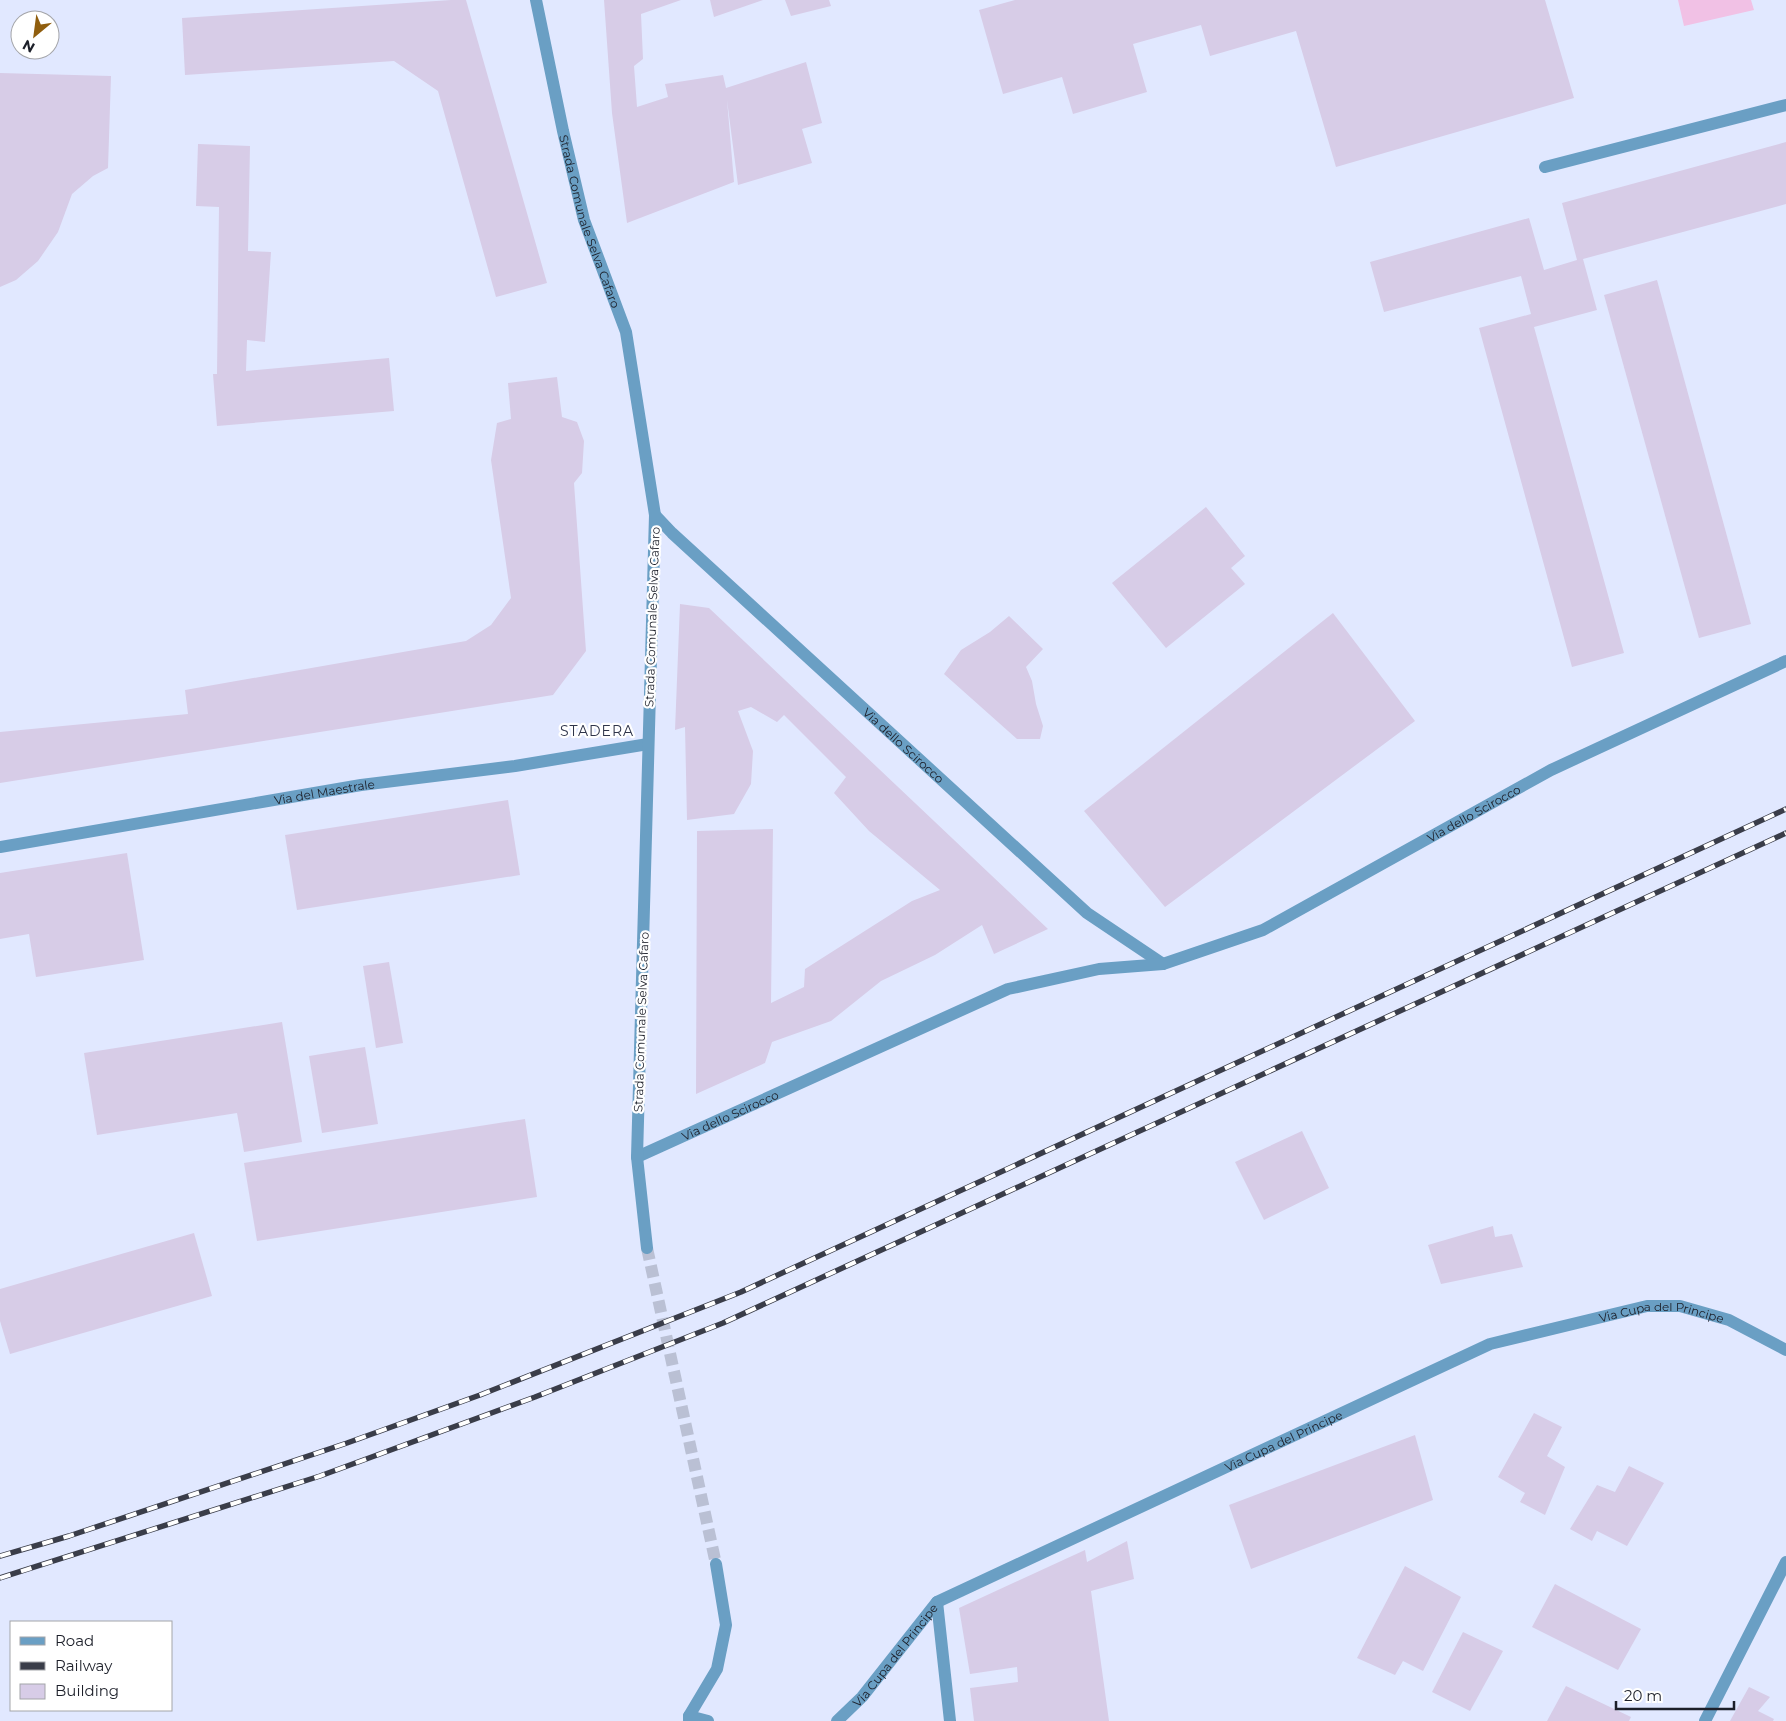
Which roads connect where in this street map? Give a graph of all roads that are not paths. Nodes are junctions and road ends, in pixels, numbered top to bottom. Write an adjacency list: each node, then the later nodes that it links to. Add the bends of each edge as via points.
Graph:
1 (536, 0): 4 (street, Strada Comunale Selva Cafaro, via 584,220 626,332)
2 (1786, 105): 3 (street)
3 (1545, 167)
4 (655, 515): 6 (street, Strada Comunale Selva Cafaro); 8 (street, Via dello Scirocco, via 1086,913)
5 (1786, 661): 8 (street, Via dello Scirocco, via 1550,770 1263,930)
6 (648, 744): 7 (street, Via del Maestrale, via 515,766 361,785); 9 (street, Strada Comunale Selva Cafaro)
7 (0, 848)
8 (1163, 964): 9 (street, Via dello Scirocco, via 1099,969 1008,989)
9 (637, 1157): 10 (street, Strada Comunale Selva Cafaro)
10 (647, 1248)
11 (1786, 1350): 14 (street, Via Cupa del Principe, via 1728,1320 1680,1306 1646,1306 1490,1344)
12 (1786, 1562): 19 (street)
13 (716, 1564): 15 (street, via 726,1626 717,1669)
14 (937, 1602): 17 (street, Via Cupa del Principe, via 862,1697); 18 (street)
15 (686, 1719): 16 (street)
16 (708, 1721)
17 (837, 1721)
18 (950, 1721)
19 (1705, 1721)

